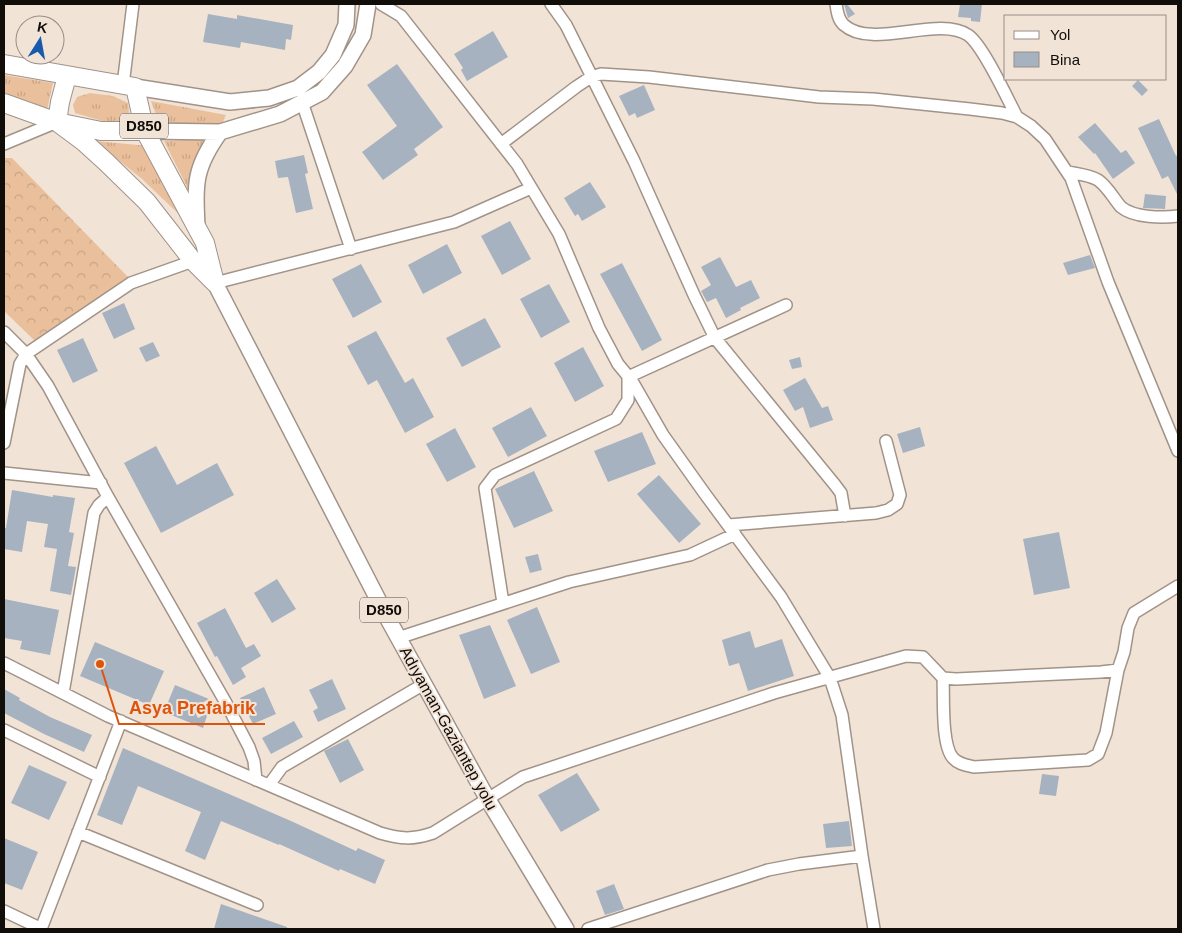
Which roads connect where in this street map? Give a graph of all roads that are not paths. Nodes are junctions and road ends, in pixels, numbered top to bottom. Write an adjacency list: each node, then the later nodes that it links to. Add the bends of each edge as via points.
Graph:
1 (133, 4): 10 (street)
2 (347, 4): 10 (main road, via 346,25 333,55 319,72 298,88 269,98 230,102)
3 (368, 4): 11 (main road, via 362,35 344,66 322,92)
4 (551, 4): 9 (street, via 566,25)
5 (836, 4): 13 (street, via 843,25 855,31 869,34 943,29 967,34 977,44)
6 (390, 6): 18 (street)
7 (4, 64): 8 (highway)
8 (67, 76): 10 (highway); 14 (highway)
9 (591, 77): 13 (street, via 601,74 649,77 819,97 970,109); 18 (street); 28 (street, via 634,161)
10 (129, 86): 15 (highway, D850)
11 (302, 102): 16 (main road, via 280,114); 23 (street)
12 (4, 103): 14 (highway, D850)
13 (1017, 117): 19 (street, via 1044,139)
14 (58, 122): 15 (highway, via 101,131); 17 (street); 24 (highway, D850, via 147,202)
15 (145, 131): 16 (main road); 22 (highway, D850)
16 (220, 132): 22 (main road, via 207,151 197,179)
17 (4, 144)
18 (501, 144): 20 (street)
19 (1068, 172): 21 (street, via 1098,180 1123,208 1163,218); 35 (street, via 1108,282)
20 (531, 188): 23 (street, via 454,222); 30 (street, via 559,234 599,328)
21 (1178, 216)
22 (197, 227): 25 (highway, D850, via 205,243)
23 (351, 249): 25 (street)
24 (193, 261): 25 (highway, D850); 29 (street, via 131,282)
25 (215, 283): 43 (main road, Adıyaman-Gaziantep yolu / D850)
26 (786, 305): 28 (street)
27 (4, 332): 29 (street)
28 (715, 338): 30 (street); 39 (street, via 841,493)
29 (26, 354): 32 (street); 37 (street, via 48,386)
30 (628, 377): 40 (street, via 663,435); 42 (street, via 628,400 616,419 495,475 485,488)
31 (4, 378): 32 (street)
32 (16, 380): 34 (street)
33 (886, 441): 39 (street, via 900,495 897,504 876,513)
34 (4, 443)
35 (1178, 451)
36 (4, 473): 37 (street)
37 (101, 483): 38 (street)
38 (108, 497): 49 (street, via 94,514); 53 (street, via 226,703 249,747)
39 (845, 516): 40 (street)
40 (732, 530): 42 (street, via 690,555 569,582); 46 (street, via 781,597)
41 (1178, 586): 45 (street, via 1134,613)
42 (503, 603): 43 (street)
43 (398, 638): 48 (main road, Adıyaman-Gaziantep yolu / D850)
44 (4, 663): 49 (street)
45 (1118, 670): 47 (street); 47 (street, via 1106,734 1098,754 1088,760 974,767 953,758 946,745)
46 (830, 678): 47 (street, via 915,656 923,657); 55 (street, via 774,693 523,777); 57 (street, via 842,715)
47 (944, 678)
48 (424, 684): 54 (street, via 282,767); 55 (main road, Adıyaman-Gaziantep yolu / D850)
49 (64, 693): 50 (street)
50 (121, 721): 52 (street); 53 (street)
51 (4, 730): 52 (street)
52 (100, 777): 56 (street)
53 (256, 780): 54 (street)
54 (269, 785): 55 (street, via 380,833 408,839 433,833)
55 (487, 798): 61 (main road, Adıyaman-Gaziantep yolu / D850)
56 (78, 832): 58 (street); 60 (street)
57 (862, 856): 62 (street, via 768,870); 63 (street)
58 (257, 905)
59 (4, 911): 60 (street)
60 (42, 929)
61 (566, 929)
62 (588, 929)
63 (874, 929)

